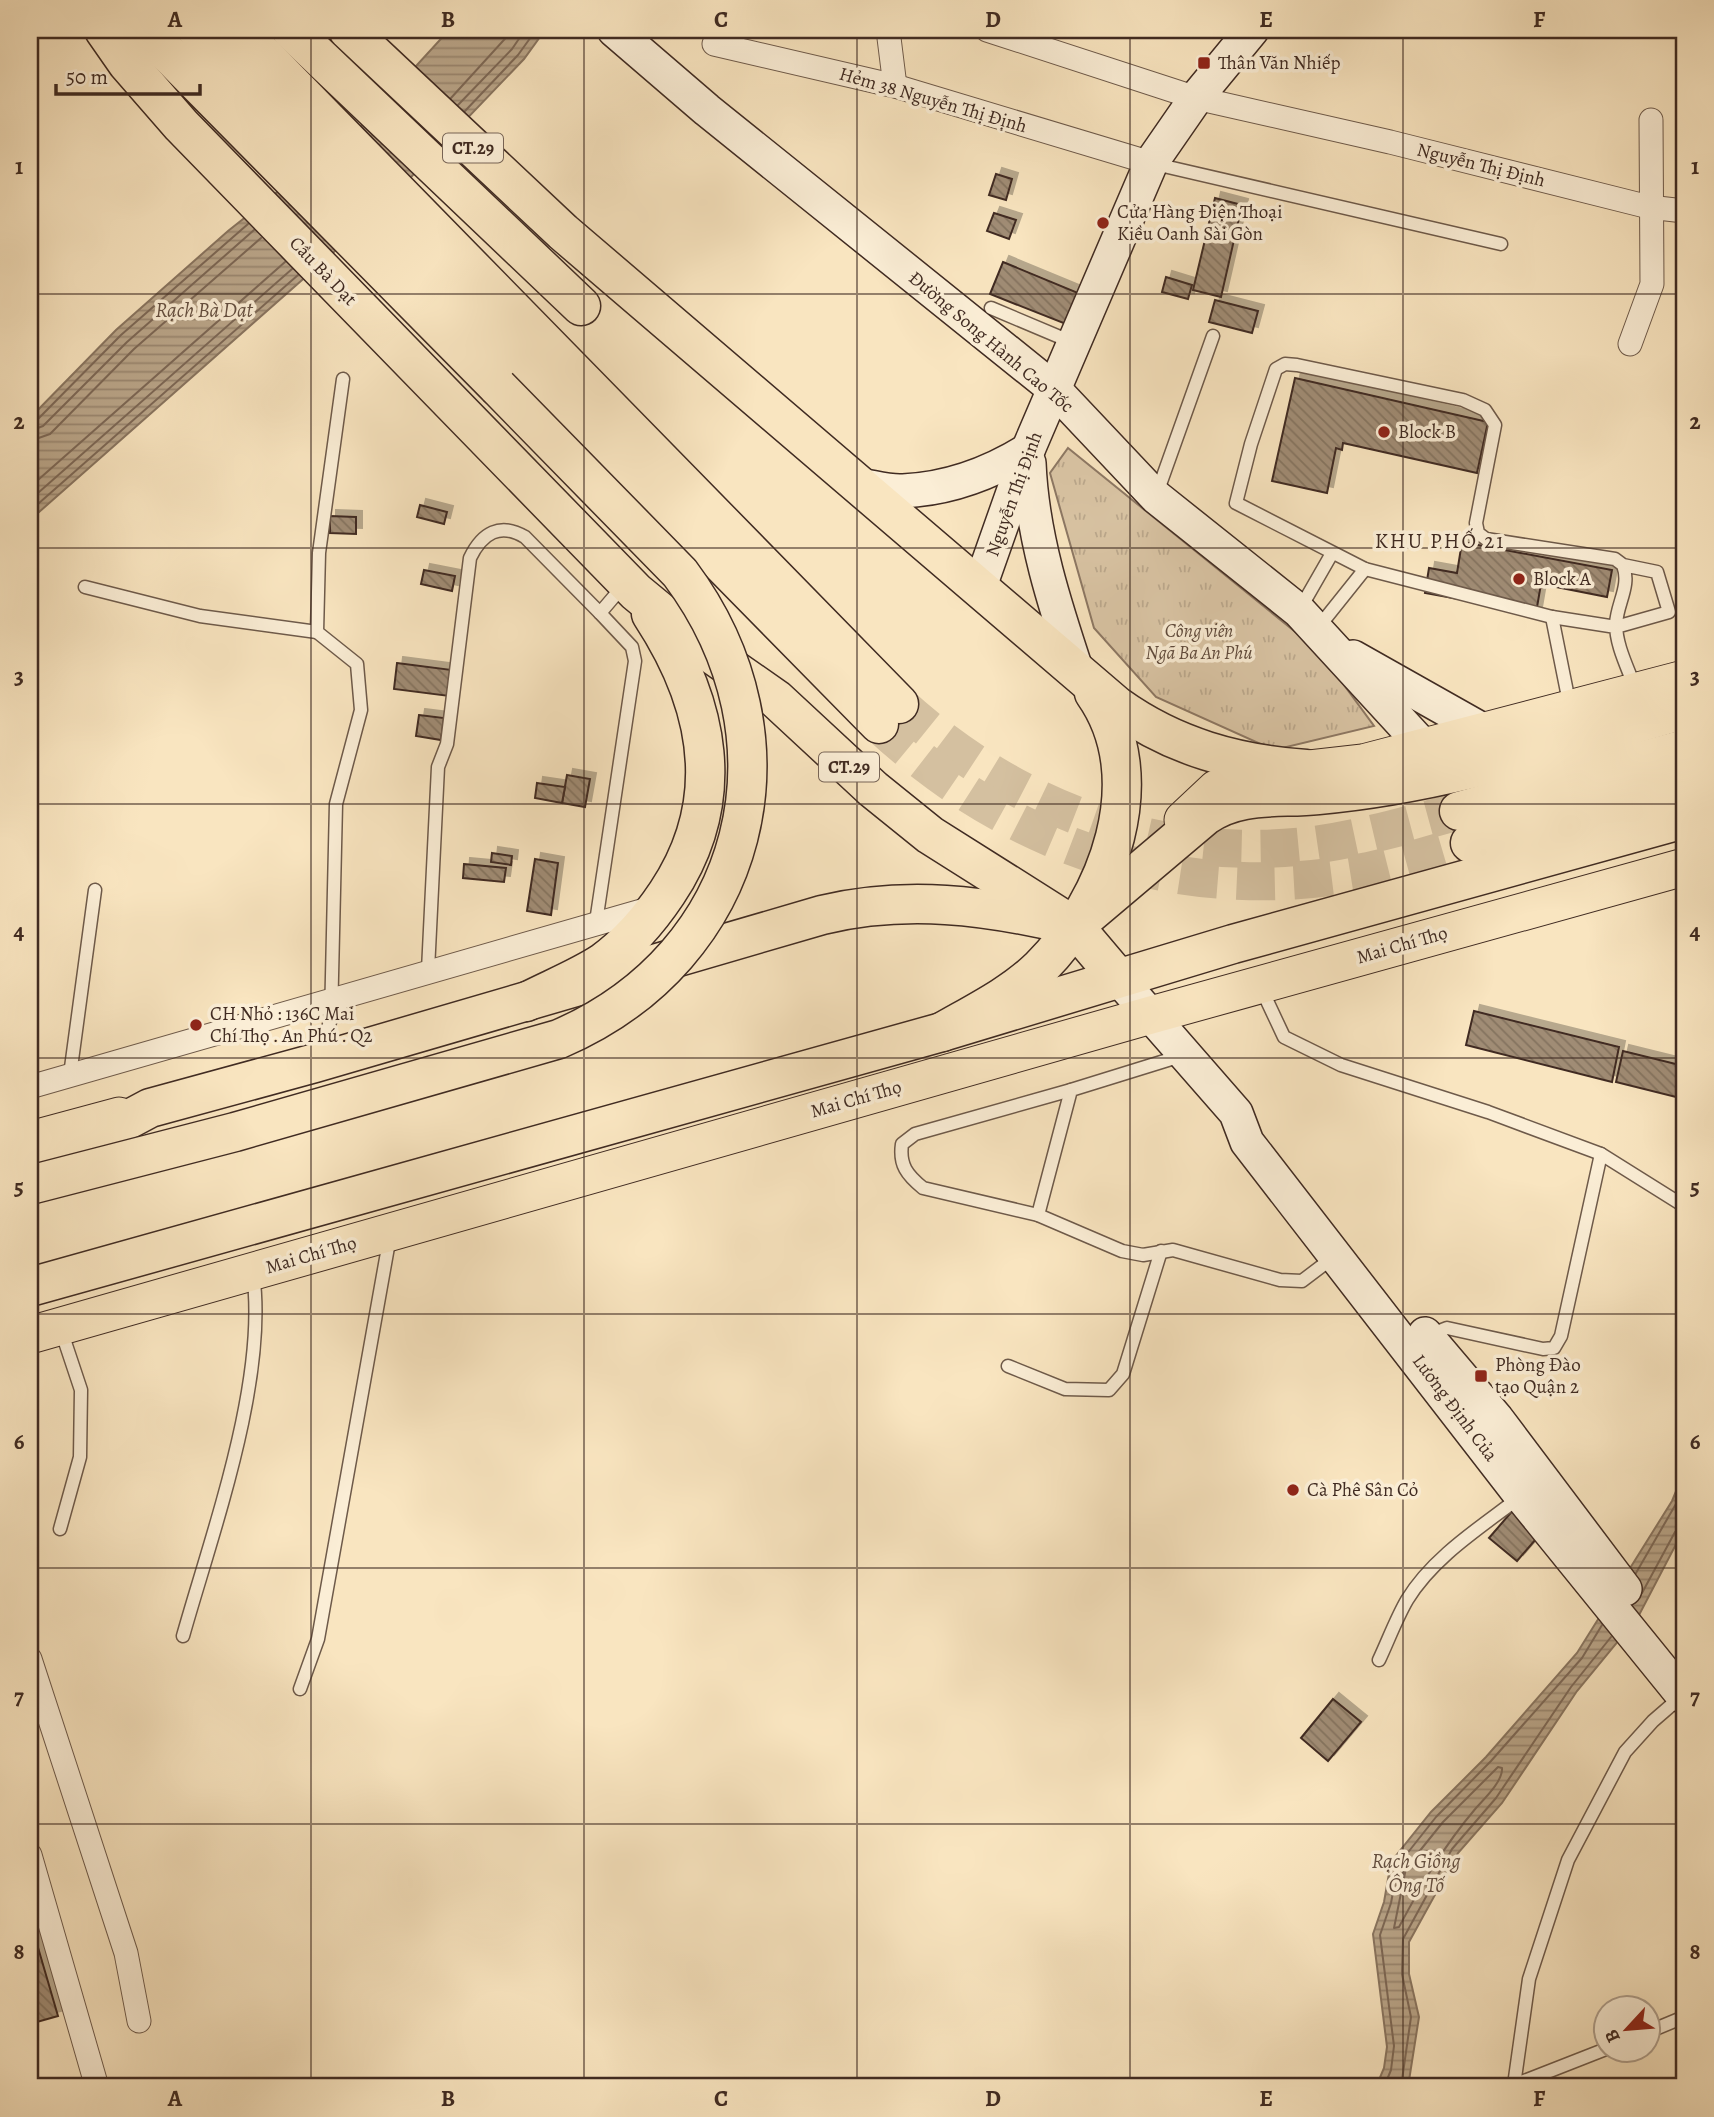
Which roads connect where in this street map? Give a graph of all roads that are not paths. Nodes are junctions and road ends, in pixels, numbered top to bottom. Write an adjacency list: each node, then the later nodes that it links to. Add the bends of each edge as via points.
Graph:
1 (104, 30): 34 (highway, Cầu Bà Dạt / CT.29, via 181,125)
2 (145, 30): 76 (highway, bridge, via 661,552 698,596 725,646 742,701 748,758 744,815 729,870 689,941 652,982 584,1028 533,1047 235,1132)
3 (197, 30): 14 (highway)
4 (239, 30): 14 (highway)
5 (291, 30): 20 (highway)
6 (348, 30): 28 (highway, CT.29, via 563,232)
7 (614, 30): 26 (main road, Đường Song Hành Cao Tốc)
8 (888, 30): 12 (street)
9 (987, 30): 13 (street)
10 (1252, 30): 13 (main road, Nguyễn Thị Định)
11 (714, 44): 12 (street, Hẻm 38 Nguyễn Thị Định)
12 (895, 86): 16 (street, Hẻm 38 Nguyễn Thị Định)
13 (1196, 98): 16 (main road, Nguyễn Thị Định); 17 (street, Nguyễn Thị Định)
14 (286, 99): 46 (highway)
15 (1651, 120): 17 (street)
16 (1151, 163): 19 (lane); 23 (main road, Nguyễn Thị Định)
17 (1649, 208): 18 (street, Nguyễn Thị Định); 24 (street, via 1651,284)
18 (1684, 211)
19 (1502, 244)
20 (581, 306)
21 (990, 308): 23 (lane)
22 (1213, 336): 29 (lane)
23 (1074, 343): 26 (main road, Nguyễn Thị Định)
24 (1630, 344)
25 (344, 379): 40 (lane, via 319,553)
26 (1054, 389): 27 (main road, Nguyễn Thị Định); 29 (main road, Đường Song Hành Cao Tốc)
27 (1028, 450): 28 (main road, via 971,478 902,491); 35 (main road, Nguyễn Thị Định); 41 (main road, via 1030,496 1044,563)
28 (859, 485): 35 (highway, CT.29)
29 (1156, 497): 39 (main road, Đường Song Hành Cao Tốc)
30 (1331, 555): 31 (lane, via 1236,503 1272,380 1276,369 1285,364 1478,405 1495,425 1476,523 1480,535 1615,559); 32 (lane); 39 (lane)
31 (1623, 565): 38 (lane, via 1626,585); 38 (lane, via 1657,572 1669,612)
32 (1365, 569): 37 (lane); 39 (lane)
33 (85, 587): 40 (lane, via 200,615)
34 (631, 587): 36 (lane); 56 (highway, via 674,656 696,708 706,757 704,810 684,868); 58 (highway, CT.29, via 700,646 776,699 920,828)
35 (979, 589): 41 (highway, CT.29)
36 (600, 613): 57 (lane, via 632,647 635,660); 59 (lane, via 519,533 492,531 476,545 470,558 447,744 438,767)
37 (1552, 617): 38 (lane); 45 (lane)
38 (1616, 627): 43 (lane)
39 (1314, 628): 47 (main road, Đường Song Hành Cao Tốc); 48 (main road, Đường Song Hành Cao Tốc)
40 (317, 632): 62 (lane, via 356,664 361,709 336,804)
41 (1078, 675): 50 (highway, via 1144,726 1174,741 1236,760); 58 (highway, CT.29, via 1112,723 1124,775 1114,836)
42 (1684, 679): 43 (main road)
43 (1636, 691): 45 (main road)
44 (1684, 710): 53 (highway, via 1432,780 1349,793 1229,802)
45 (1571, 711): 47 (main road)
46 (889, 714)
47 (1486, 732): 48 (main road)
48 (1425, 748): 50 (main road, via 1363,763)
49 (1684, 749): 51 (highway, via 1464,827)
50 (1307, 769): 53 (main road, via 1258,773 1216,789 1193,808)
51 (1684, 781)
52 (1684, 819): 60 (highway)
53 (1158, 855): 58 (highway)
54 (1684, 866): 61 (main road, Mai Chí Thọ)
55 (95, 890): 68 (lane)
56 (658, 906): 57 (street); 63 (highway, via 645,925 602,962)
57 (596, 922): 59 (street)
58 (1074, 926): 60 (highway); 63 (highway, via 936,903 849,908); 65 (highway, via 1055,952 1019,986)
59 (428, 970): 62 (street)
60 (1118, 978): 64 (main road, Lương Định Của); 65 (highway)
61 (1259, 985): 64 (main road, Mai Chí Thọ); 74 (lane, via 1284,1037 1341,1065)
62 (331, 998): 67 (lane, via 331,1019); 68 (street)
63 (526, 1002): 67 (highway)
64 (1151, 1015): 66 (main road, Lương Định Của); 79 (main road, Mai Chí Thọ)
65 (942, 1032): 83 (highway)
66 (1185, 1054): 70 (lane); 72 (main road, Lương Định Của)
67 (315, 1063): 71 (highway)
68 (70, 1075): 69 (street)
69 (30, 1087)
70 (1071, 1090): 78 (lane); 78 (lane, via 915,1134 902,1144 900,1159 909,1177 923,1188)
71 (150, 1108): 73 (main road); 75 (highway)
72 (1236, 1113): 81 (main road, Lương Định Của, via 1247,1142); 85 (main road, Lương Định Của, via 1262,1127)
73 (30, 1140)
74 (1601, 1154): 77 (lane); 85 (lane, via 1561,1336 1554,1348 1447,1328)
75 (30, 1172)
76 (30, 1185)
77 (1684, 1206)
78 (1038, 1215): 80 (lane, via 1122,1251 1143,1255)
79 (390, 1232): 82 (main road, Mai Chí Thọ); 94 (lane, via 318,1639)
80 (1160, 1251): 81 (lane, via 1173,1250 1302,1282); 86 (lane, via 1123,1374 1109,1390 1065,1389)
81 (1335, 1255): 87 (main road, Lương Định Của)
82 (253, 1272): 84 (main road, Mai Chí Thọ); 90 (lane, via 253,1362 232,1465)
83 (30, 1287)
84 (45, 1331): 88 (lane, via 81,1390 80,1457)
85 (1427, 1336): 89 (main road, Lương Định Của, via 1497,1419)
86 (1008, 1366)
87 (1521, 1496): 89 (main road, Lương Định Của); 92 (lane, via 1448,1553 1423,1579)
88 (60, 1529)
89 (1589, 1562): 93 (main road, Lương Định Của)
90 (183, 1636)
91 (30, 1659): 97 (street, via 125,1953)
92 (1379, 1660)
93 (1679, 1677): 99 (lane, via 1653,1721 1625,1752 1568,1860 1529,1979 1514,2085)
94 (300, 1689)
95 (30, 1855): 100 (street)
96 (1684, 2017): 98 (lane)
97 (139, 2021)
98 (1662, 2026)
99 (1592, 2054)
100 (97, 2087)

